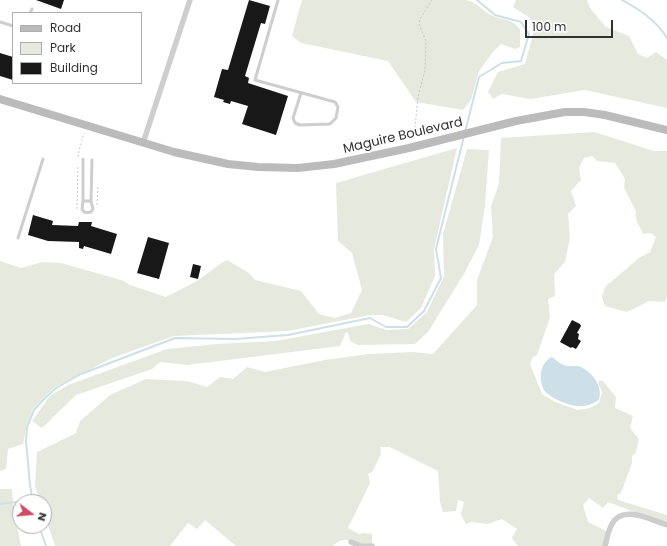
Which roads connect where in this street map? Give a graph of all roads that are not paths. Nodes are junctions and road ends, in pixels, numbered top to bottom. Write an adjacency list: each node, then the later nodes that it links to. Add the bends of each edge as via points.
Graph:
1 (190, 0): 10 (street)
2 (278, 0): 7 (lane, via 255,80)
3 (32, 9): 4 (lane)
4 (30, 12)
5 (0, 22): 6 (lane)
6 (12, 26)
7 (301, 94): 7 (lane, via 335,102 338,107 336,118 330,124 295,123 293,118)
8 (0, 99): 10 (street, Maguire Boulevard)
9 (667, 130): 10 (street, Maguire Boulevard, via 605,115 584,112 557,113 516,120 345,162 298,168 228,164)
10 (143, 143)
11 (43, 159): 16 (lane)
12 (83, 159): 14 (lane)
13 (92, 160): 15 (lane)
14 (83, 201): 15 (lane); 15 (lane, via 82,209 87,213 93,209)
15 (91, 201)
16 (18, 238)
17 (667, 525): 20 (street, via 632,514 620,516 612,524)
18 (351, 542): 19 (street, via 361,546)
19 (372, 546)
20 (605, 546)

